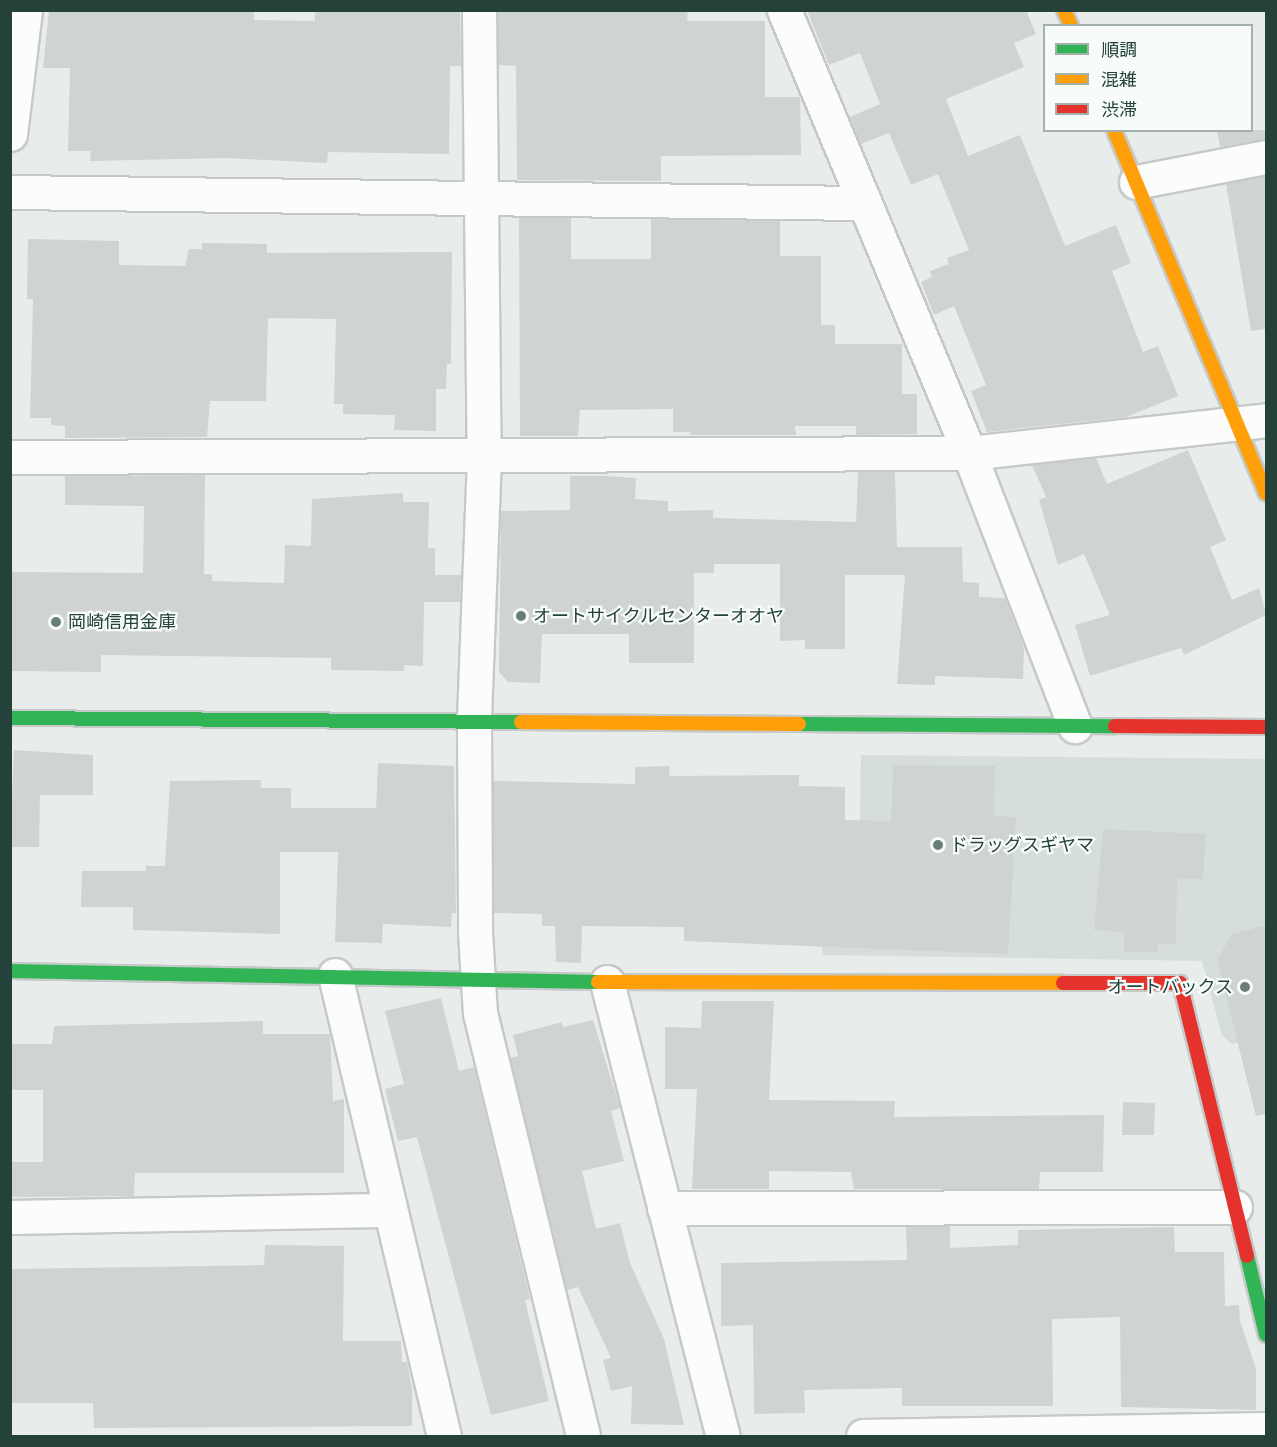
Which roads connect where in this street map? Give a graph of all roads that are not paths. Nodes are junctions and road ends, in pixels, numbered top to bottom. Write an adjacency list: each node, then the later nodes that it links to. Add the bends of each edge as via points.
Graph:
1 (25, 10): 7 (street)
2 (479, 10): 11 (street)
3 (784, 10): 12 (street)
4 (1064, 10): 5 (street)
5 (1070, 24)
6 (1115, 132): 9 (street)
7 (10, 134)
8 (1266, 157): 9 (street)
9 (1136, 182): 13 (street)
10 (10, 192): 11 (street)
11 (479, 199): 12 (street); 15 (street)
12 (863, 203): 14 (street)
13 (1253, 422): 14 (street); 17 (street)
14 (969, 453): 15 (street); 20 (street)
15 (483, 456): 16 (street); 19 (street)
16 (10, 457)
17 (1266, 493)
18 (10, 718): 19 (street)
19 (474, 722): 20 (street); 24 (street)
20 (1075, 726): 21 (street)
21 (1266, 727)
22 (10, 971): 23 (street)
23 (335, 975): 24 (street); 28 (street)
24 (478, 979): 25 (street); 33 (street, via 480,1013)
25 (607, 982): 26 (street, via 1180,983); 27 (street)
26 (1235, 1207): 27 (street); 30 (street)
27 (664, 1208): 34 (street)
28 (390, 1210): 29 (street); 32 (street)
29 (10, 1217)
30 (1266, 1335)
31 (1266, 1429): 35 (street)
32 (444, 1437)
33 (583, 1437)
34 (723, 1437)
35 (864, 1437)

